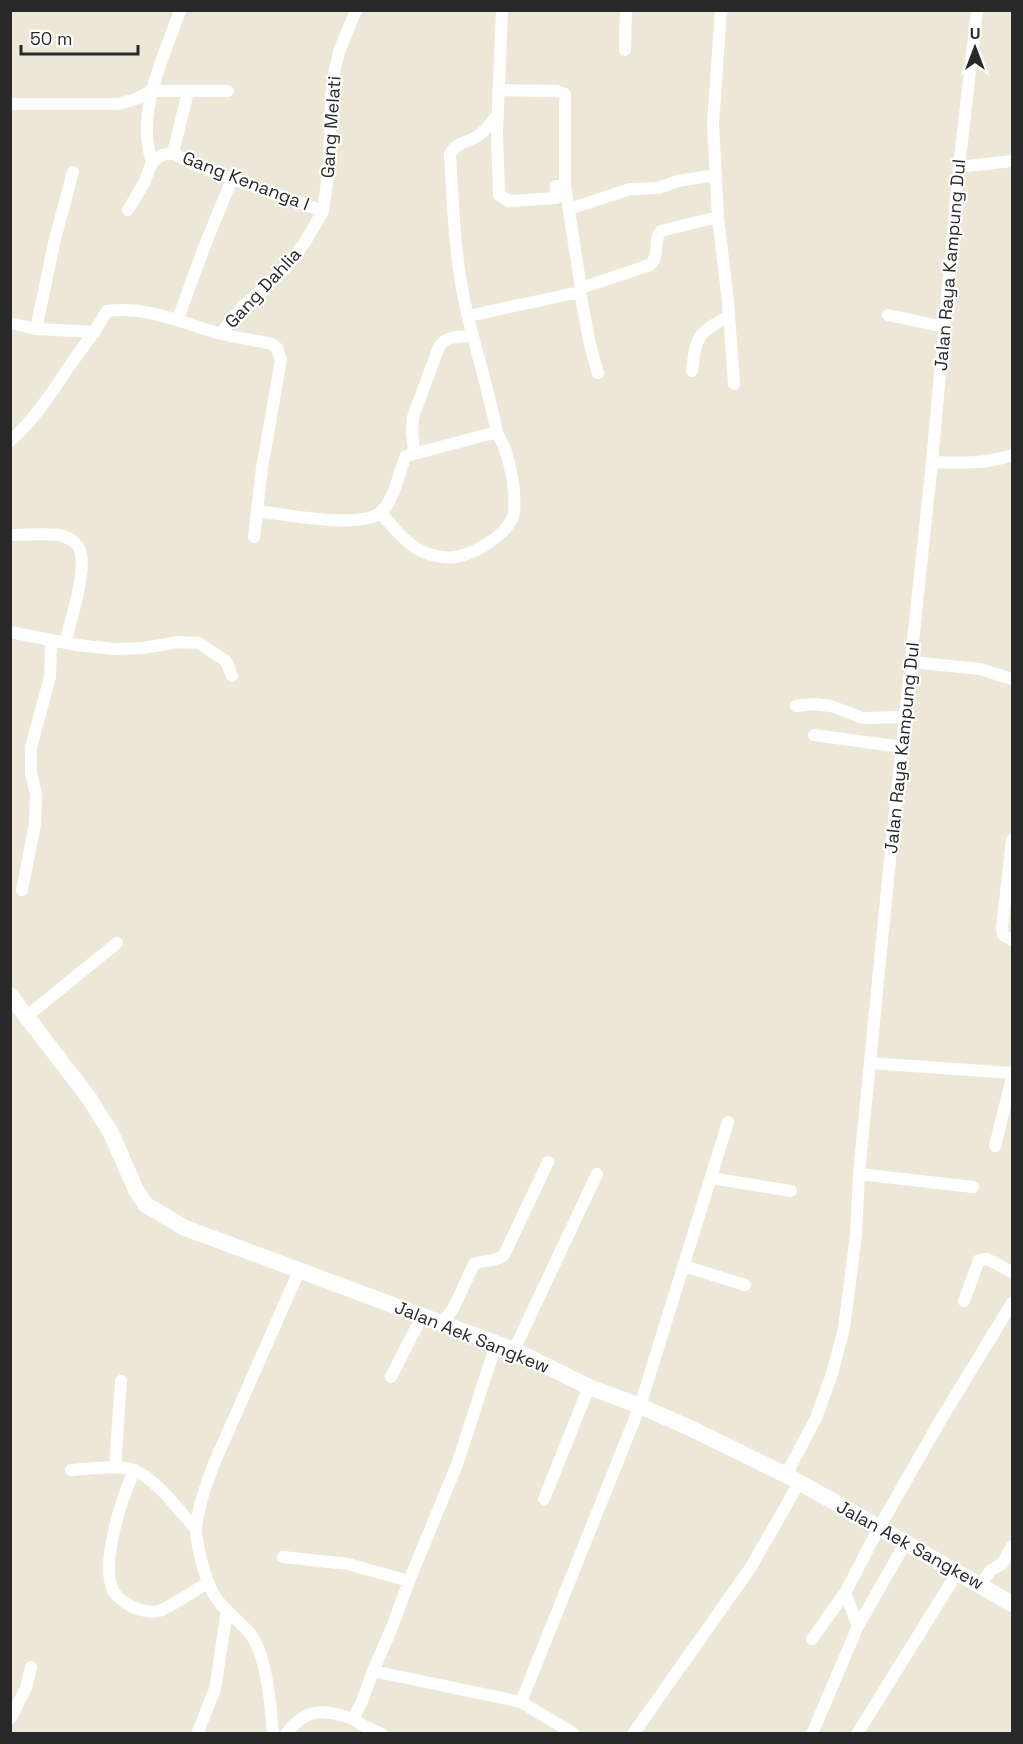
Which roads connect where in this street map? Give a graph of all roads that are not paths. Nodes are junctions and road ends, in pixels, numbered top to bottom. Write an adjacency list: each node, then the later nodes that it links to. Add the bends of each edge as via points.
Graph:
1 (180, 10): 9 (street)
2 (356, 10): 24 (street, Gang Melati, via 335,69)
3 (502, 10): 8 (street)
4 (626, 10): 7 (street)
5 (721, 10): 19 (street, via 713,124)
6 (977, 10): 17 (street, Jalan Raya Kampung Dul)
7 (625, 50)
8 (498, 90): 13 (street); 21 (street, via 565,94)
9 (151, 91): 11 (street); 12 (street, via 118,104); 15 (street, via 146,131)
10 (228, 91): 11 (street)
11 (188, 92): 14 (street)
12 (10, 104)
13 (498, 114): 21 (street, via 499,195 509,201 556,198 556,186); 28 (street, via 479,135 460,143 450,154 456,253)
14 (173, 153): 15 (street, Gang Kenanga I); 20 (street, Gang Kenanga I)
15 (152, 162): 23 (street)
16 (1012, 162): 17 (street)
17 (959, 167): 32 (street, Jalan Raya Kampung Dul)
18 (73, 172): 33 (street)
19 (716, 175): 22 (street, via 658,188 630,189); 25 (street)
20 (232, 179): 24 (street, Gang Kenanga I); 30 (street)
21 (565, 186): 22 (street)
22 (569, 209): 26 (street)
23 (128, 210)
24 (323, 211): 35 (street, Gang Dahlia, via 284,270 242,307)
25 (718, 217): 26 (street, via 661,231 656,240 657,256 651,265); 29 (street)
26 (581, 290): 28 (street); 38 (street)
27 (888, 315): 32 (street)
28 (468, 316): 36 (street)
29 (729, 316): 37 (street, via 700,334); 39 (street)
30 (177, 319): 34 (street, via 122,309 107,311); 35 (street)
31 (10, 323): 33 (street)
32 (944, 327): 44 (street, Jalan Raya Kampung Dul)
33 (36, 329): 34 (street)
34 (96, 332): 41 (street, via 30,424)
35 (221, 333): 45 (street, via 272,344 281,360)
36 (473, 336): 40 (street); 42 (street, via 448,338 439,347 413,417)
37 (692, 370)
38 (598, 373)
39 (734, 384)
40 (497, 432): 42 (street); 46 (street, via 505,447 514,500 513,515 496,538 456,557 440,556 416,548)
41 (10, 441)
42 (414, 453): 46 (street, via 406,456)
43 (1012, 455): 44 (street, via 963,463)
44 (932, 462): 52 (street, Jalan Raya Kampung Dul)
45 (257, 511): 46 (street, via 345,520); 48 (street)
46 (380, 513)
47 (10, 535): 51 (street, via 58,535 79,547 82,563 78,591)
48 (254, 537)
49 (10, 632): 50 (street)
50 (51, 640): 51 (street); 60 (street, via 50,677 31,747 35,824)
51 (65, 643): 53 (street, via 114,649 199,643 226,661)
52 (912, 662): 54 (street, via 980,669); 56 (street, Jalan Raya Kampung Dul)
53 (232, 676)
54 (1012, 679)
55 (796, 706): 56 (street, via 831,706 863,718)
56 (906, 717): 58 (street, Jalan Raya Kampung Dul)
57 (814, 735): 58 (street)
58 (902, 747): 65 (street, Jalan Raya Kampung Dul)
59 (1012, 840): 61 (street, via 1002,927 1003,935)
60 (22, 890)
61 (1012, 940)
62 (117, 943): 64 (street)
63 (10, 995): 64 (street, Jalan Aek Sangkew)
64 (26, 1017): 77 (street, Jalan Aek Sangkew, via 89,1098 146,1205 184,1228)
65 (870, 1063): 66 (street); 72 (street, Jalan Raya Kampung Dul)
66 (1012, 1073)
67 (1012, 1078): 69 (street)
68 (728, 1122): 73 (street)
69 (995, 1146)
70 (548, 1162): 83 (street, via 504,1255 498,1260 474,1264)
71 (597, 1174): 85 (street)
72 (859, 1174): 74 (street); 93 (street, Jalan Raya Kampung Dul, via 844,1328 832,1374)
73 (711, 1178): 75 (street); 76 (street)
74 (973, 1187)
75 (791, 1191)
76 (684, 1266): 79 (street); 89 (street)
77 (299, 1271): 82 (street, Jalan Aek Sangkew); 96 (street, via 213,1466)
78 (1012, 1272): 80 (street, via 987,1259 980,1260)
79 (745, 1285)
80 (964, 1301)
81 (1012, 1303): 95 (street)
82 (422, 1316): 83 (street, Jalan Aek Sangkew); 86 (street)
83 (443, 1323): 84 (street, Jalan Aek Sangkew)
84 (496, 1344): 85 (street, Jalan Aek Sangkew); 101 (street, via 458,1462)
85 (514, 1350): 88 (street, Jalan Aek Sangkew)
86 (391, 1377)
87 (121, 1382): 90 (street)
88 (588, 1387): 89 (street, Jalan Aek Sangkew); 94 (street)
89 (640, 1406): 93 (street, Jalan Aek Sangkew); 111 (street)
90 (115, 1468): 91 (street); 92 (street)
91 (71, 1470)
92 (135, 1470): 96 (street, via 151,1481); 102 (street, via 124,1491 111,1543 113,1590 134,1608 158,1611)
93 (792, 1479): 95 (street, Jalan Aek Sangkew); 119 (street, Jalan Raya Kampung Dul, via 751,1567)
94 (544, 1499)
95 (880, 1526): 97 (street, Jalan Aek Sangkew); 104 (street)
96 (196, 1529): 102 (street)
97 (906, 1542): 100 (street, Jalan Aek Sangkew); 107 (street)
98 (1012, 1546): 103 (street, via 1002,1564 991,1570)
99 (283, 1557): 101 (street, via 348,1564)
100 (957, 1573): 103 (street, Jalan Aek Sangkew); 121 (street)
101 (409, 1581): 110 (street)
102 (207, 1583): 106 (street)
103 (981, 1584): 105 (street, Jalan Aek Sangkew)
104 (845, 1593): 107 (street); 108 (street)
105 (1012, 1604)
106 (227, 1611): 114 (street, via 215,1689); 115 (street, via 251,1636 259,1652 271,1702)
107 (858, 1626): 120 (street)
108 (812, 1639)
109 (31, 1667): 112 (street, via 26,1688)
110 (373, 1671): 111 (street); 113 (street)
111 (521, 1702): 118 (street)
112 (10, 1719)
113 (353, 1719): 116 (street, via 316,1712 299,1719); 117 (street)
114 (197, 1734)
115 (273, 1734)
116 (286, 1734)
117 (382, 1734)
118 (574, 1734)
119 (633, 1734)
120 (812, 1734)
121 (857, 1734)

